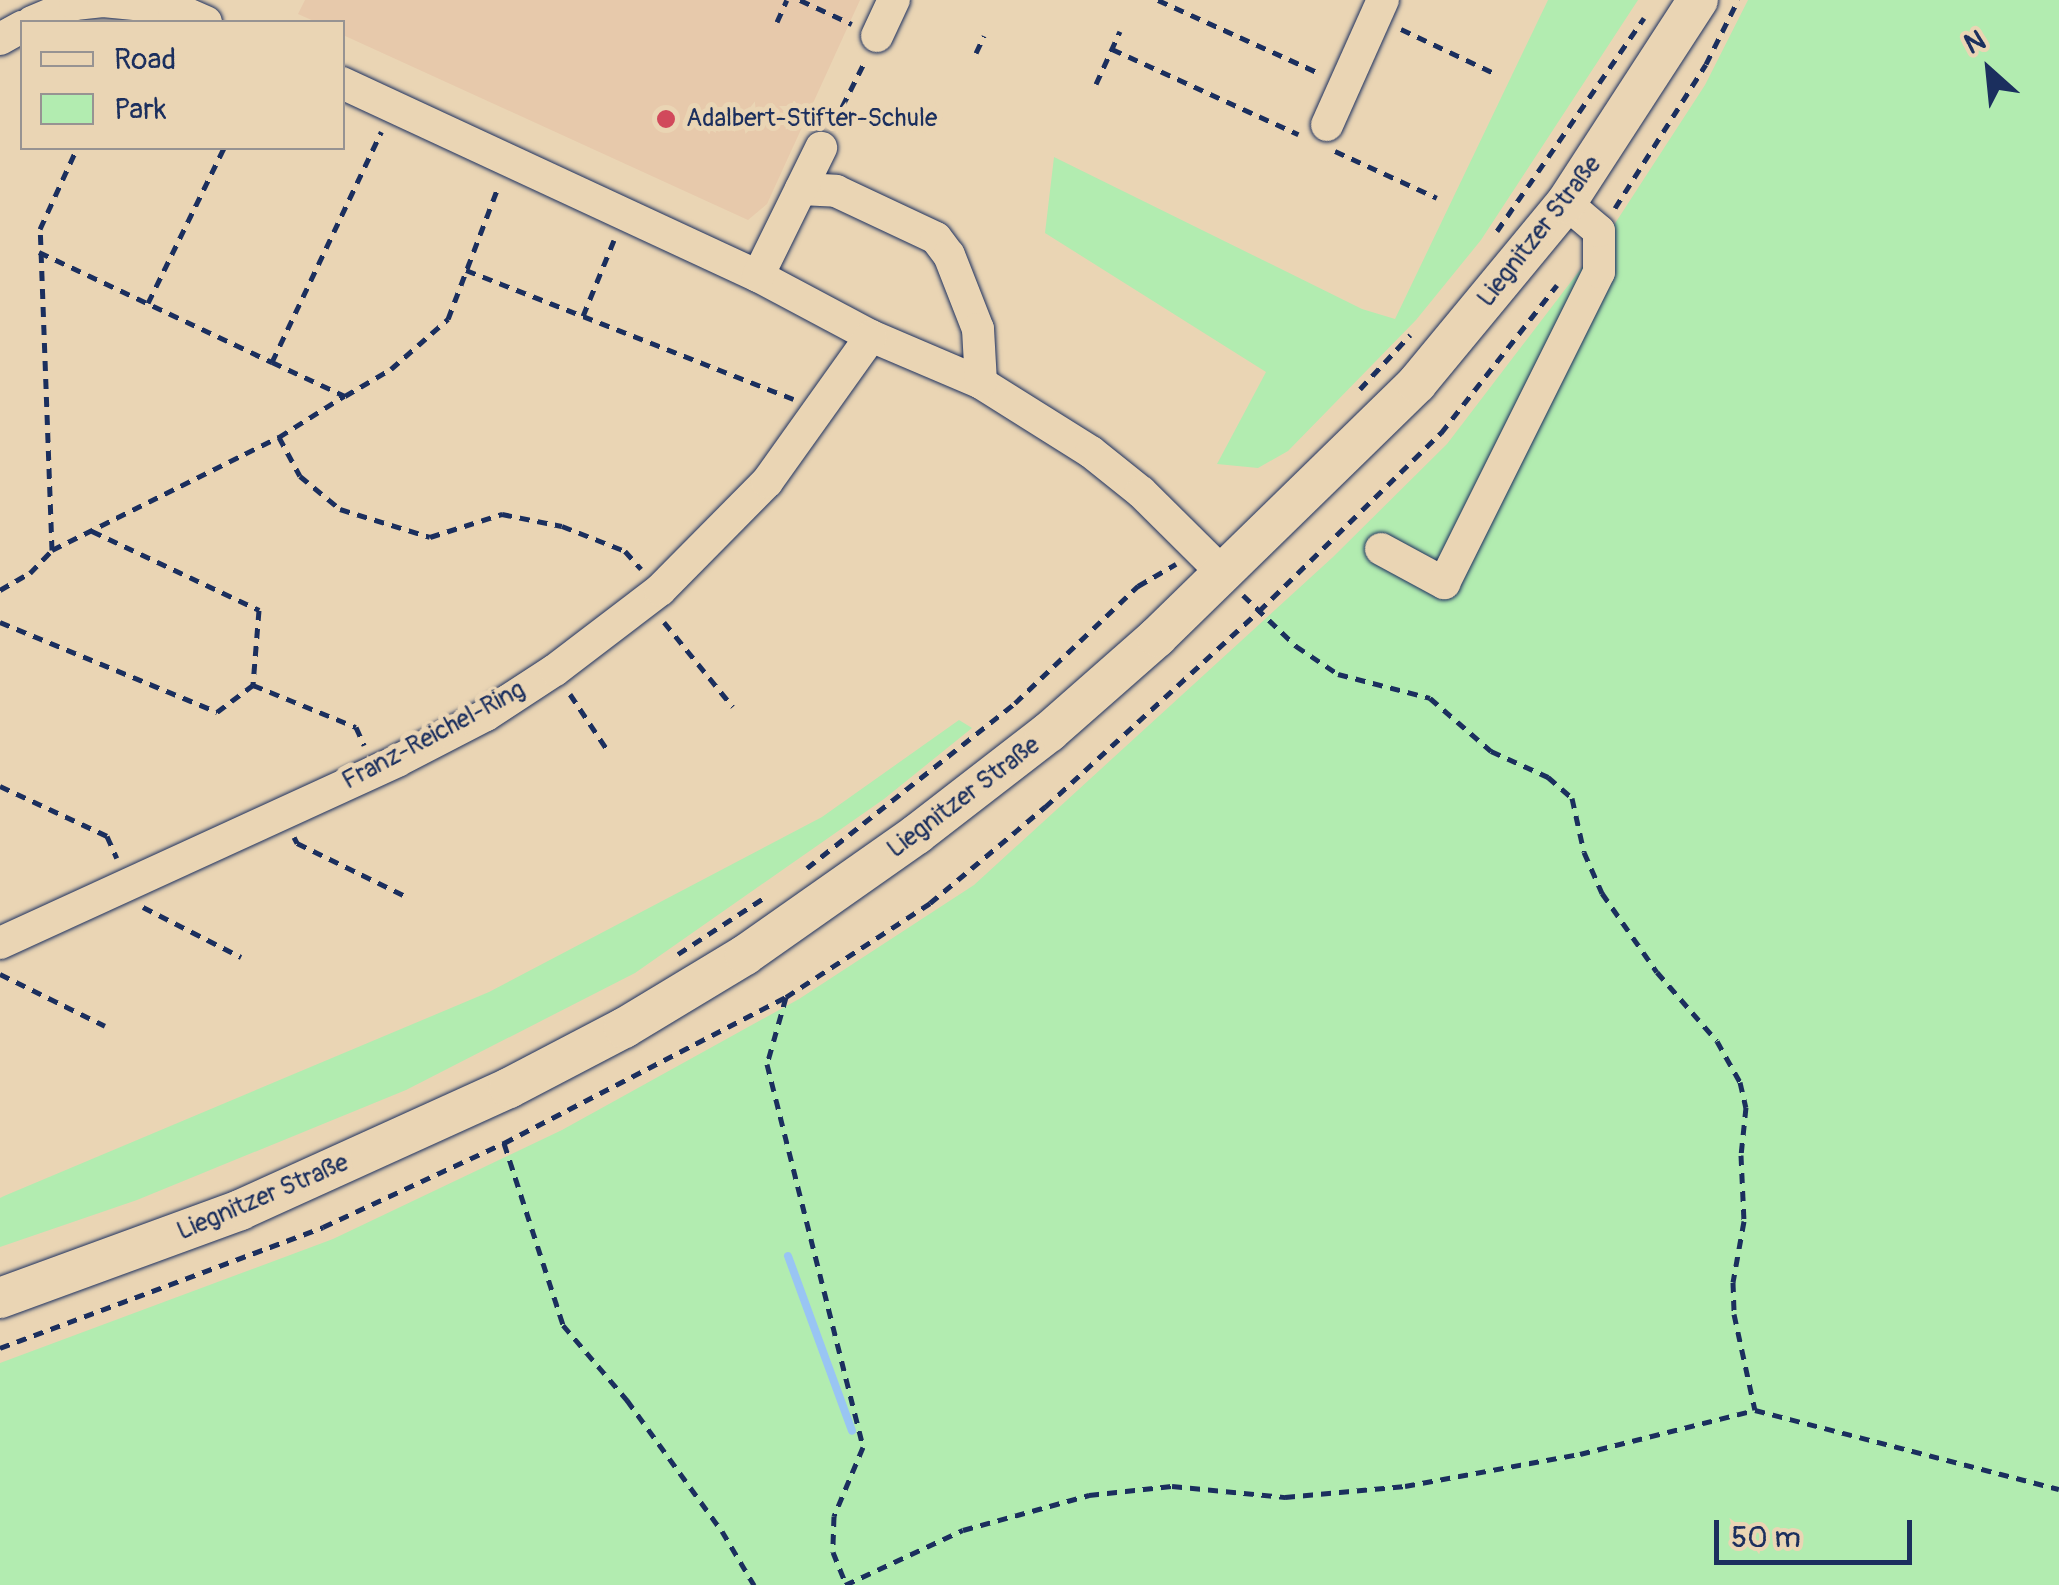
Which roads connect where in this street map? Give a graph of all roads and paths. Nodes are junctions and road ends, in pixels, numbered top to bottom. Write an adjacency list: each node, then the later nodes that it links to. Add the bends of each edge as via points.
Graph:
1 (787, 0): 10 (path)
2 (800, 0): 12 (path)
3 (894, 0): 12 (street)
4 (1158, 0): 19 (path)
5 (1698, 0): 28 (main road, Liegnitzer Straße)
6 (1379, 9): 16 (path); 19 (street)
7 (1646, 15): 30 (path)
8 (37, 20): 9 (street, via 103,1 174,8)
9 (201, 20)
10 (778, 22)
11 (1120, 31): 14 (path)
12 (877, 36): 22 (path)
13 (984, 36): 15 (path)
14 (1112, 49): 18 (path); 21 (path)
15 (976, 54)
16 (1492, 72)
17 (345, 84): 20 (street)
18 (1096, 84)
19 (1345, 85): 21 (street)
20 (394, 106): 25 (street); 38 (path)
21 (1320, 136): 27 (path)
22 (822, 148): 26 (street)
23 (76, 150): 31 (path, via 40,230)
24 (223, 150): 34 (path)
25 (509, 159): 29 (street); 32 (path)
26 (802, 189): 33 (street); 39 (street, via 836,191 936,238 978,330)
27 (1437, 198)
28 (1566, 203): 45 (street, via 1600,231 1599,272 1444,583); 47 (main road, Liegnitzer Straße, via 1416,383)
29 (625, 213): 33 (street); 35 (path)
30 (1496, 232)
31 (39, 252): 34 (path); 46 (path)
32 (466, 270): 35 (path); 41 (path, via 448,319 391,369)
33 (758, 276): 37 (street)
34 (148, 303): 38 (path)
35 (583, 316): 42 (path)
36 (1416, 330): 40 (path)
37 (871, 336): 39 (street); 42 (street, Franz-Reichel-Ring)
38 (272, 362): 41 (path)
39 (981, 383): 47 (street, via 1091,452)
40 (1355, 395)
41 (345, 396): 43 (path)
42 (820, 408): 49 (street, Franz-Reichel-Ring, via 766,482)
43 (279, 437): 44 (path); 49 (path, via 300,476 340,509 430,536 502,514 562,526 625,551)
44 (92, 531): 46 (path); 53 (path, via 259,610)
45 (1381, 549)
46 (52, 550): 48 (path)
47 (1212, 562): 59 (path, via 1138,586 1015,704); 70 (main road, Liegnitzer Straße, via 1020,755 863,875 685,992 370,1154)
48 (0, 590)
49 (653, 595): 52 (street, Franz-Reichel-Ring); 54 (path)
50 (1258, 611): 71 (path, via 1338,674 1430,698 1492,751 1548,777 1572,798 1602,893 1740,1082 1746,1107 1744,1203 1734,1314)
51 (0, 622): 53 (path, via 216,712)
52 (554, 670): 55 (path); 56 (street, Franz-Reichel-Ring, via 486,715)
53 (253, 684): 56 (path, via 356,727)
54 (734, 707)
55 (608, 751)
56 (375, 770): 58 (street, Franz-Reichel-Ring)
57 (0, 786): 60 (path, via 107,836)
58 (280, 813): 60 (street, Franz-Reichel-Ring); 62 (path, via 297,844)
59 (792, 880)
60 (128, 883): 63 (street, Franz-Reichel-Ring); 64 (path, via 147,912)
61 (776, 890): 65 (path)
62 (405, 896)
63 (0, 943)
64 (241, 957)
65 (664, 963)
66 (0, 974): 68 (path)
67 (786, 997): 74 (path, via 767,1064 863,1446 834,1516 833,1552)
68 (105, 1026)
69 (504, 1143): 73 (path, via 563,1325 638,1416)
70 (0, 1298)
71 (1755, 1410): 72 (path); 74 (path, via 1580,1454 1406,1486 1285,1497 1172,1486 1089,1495 963,1530)
72 (2059, 1489)
73 (754, 1585)
74 (846, 1585)

